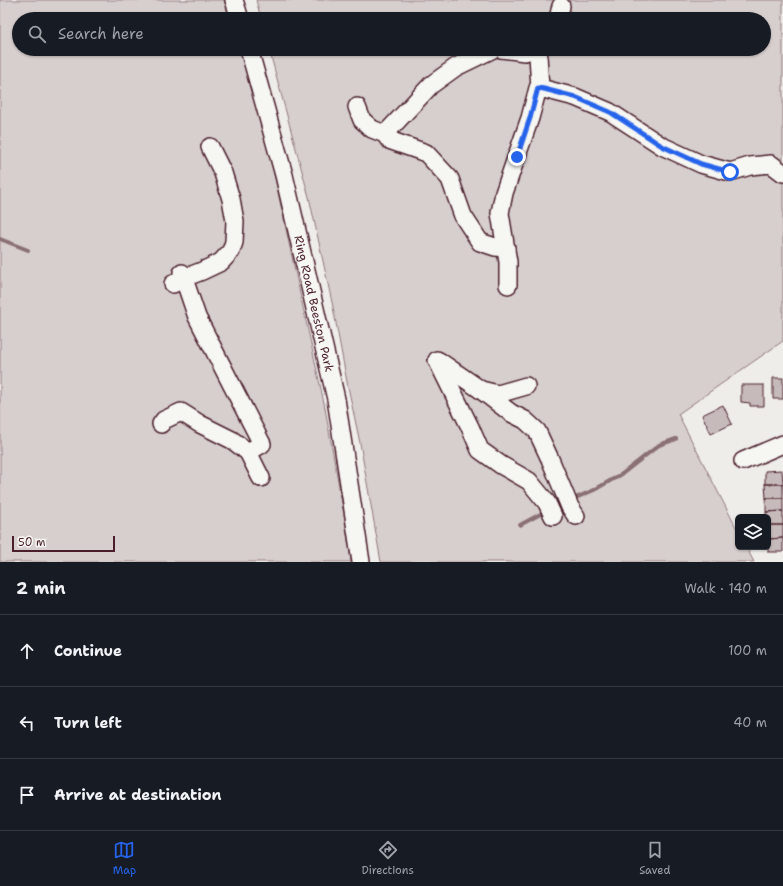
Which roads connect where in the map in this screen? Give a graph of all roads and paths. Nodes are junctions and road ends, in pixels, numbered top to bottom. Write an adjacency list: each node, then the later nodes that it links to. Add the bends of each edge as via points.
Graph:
1 (234, 0): 2 (street)
2 (238, 12)
3 (251, 56): 22 (street, Ring Road Beeston Park, via 284,175 334,392)
4 (479, 56): 8 (street, via 456,67 430,85)
5 (538, 56): 6 (street)
6 (540, 88): 10 (street, via 575,97 610,112 662,146 701,164 730,172 750,166 771,164); 11 (street, via 504,193 500,213)
7 (357, 107): 8 (street, via 362,120 372,129)
8 (385, 134): 11 (street, via 389,140 426,153 450,179 462,216 480,242)
9 (210, 147): 17 (street, via 223,173 231,199 235,221 234,242 231,251 221,262 202,272 180,278 262,444)
10 (783, 173)
11 (506, 248): 12 (street)
12 (508, 285)
13 (526, 386): 14 (street, via 498,394)
14 (480, 390): 20 (street, via 437,360 480,450 529,482 547,503); 21 (street, via 537,431)
15 (161, 424): 17 (street, via 181,412 232,440)
16 (783, 444): 18 (street)
17 (248, 452): 19 (street)
18 (743, 461)
19 (261, 478)
20 (553, 516)
21 (576, 516)
22 (361, 562)

